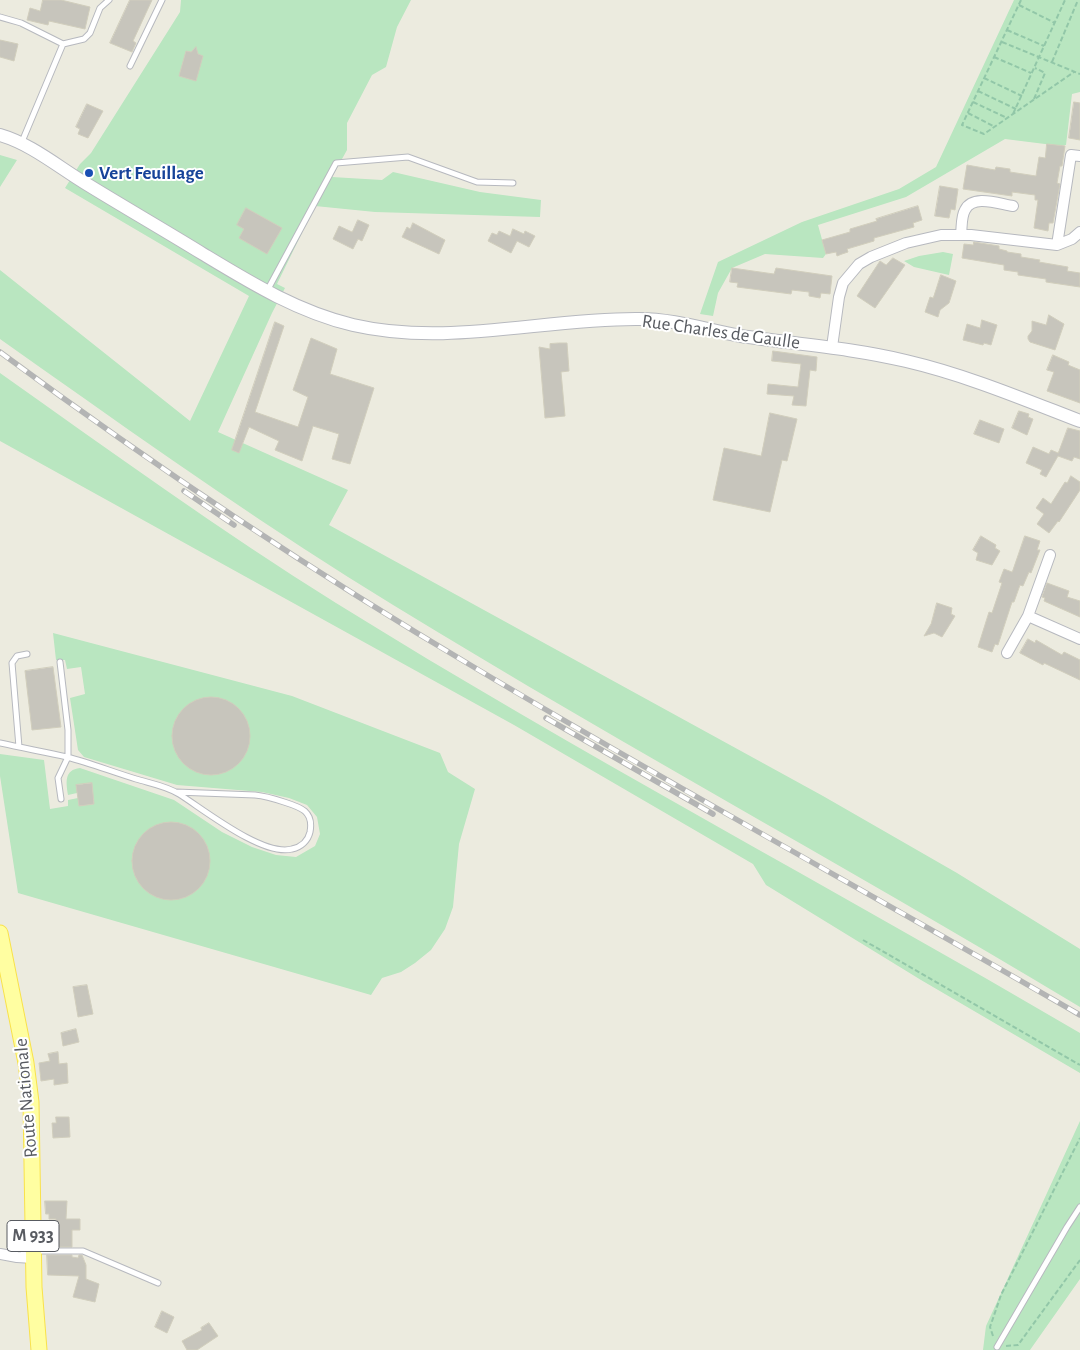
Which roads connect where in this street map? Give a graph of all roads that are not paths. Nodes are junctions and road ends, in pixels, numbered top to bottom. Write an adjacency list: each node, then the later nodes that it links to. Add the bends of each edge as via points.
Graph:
1 (109, 0): 4 (lane, via 100,8 84,39)
2 (162, 0): 5 (lane)
3 (0, 17): 4 (lane, via 21,23)
4 (63, 44): 8 (lane)
5 (130, 66)
6 (0, 135): 8 (street)
7 (0, 144): 8 (street)
8 (21, 146): 15 (street, Rue Charles de Gaulle)
9 (1080, 156): 14 (street, via 1071,155)
10 (513, 183): 15 (lane, via 477,182 408,157 336,163)
11 (1013, 206): 13 (street, via 973,202 965,209)
12 (1080, 232): 14 (street)
13 (961, 234): 14 (street); 16 (street, via 915,240 858,264 841,290)
14 (1057, 245)
15 (267, 292): 16 (street, Rue Charles de Gaulle, via 324,317 394,331 456,332 642,319)
16 (832, 347): 17 (street, Rue Charles de Gaulle, via 938,369)
17 (1080, 421)
18 (1050, 555): 19 (street)
19 (1028, 616): 20 (street); 21 (street)
20 (1080, 639)
21 (1007, 653)
22 (27, 654): 25 (lane, via 17,656 12,663)
23 (60, 662): 26 (lane)
24 (0, 743): 25 (lane)
25 (19, 747): 26 (lane)
26 (68, 757): 27 (lane); 28 (lane, via 58,778)
27 (176, 792): 27 (lane, via 252,841 289,850 299,847 309,836 309,816 299,806 255,794)
28 (61, 799)
29 (0, 936): 32 (main road, Route Nationale / M 933, via 20,1080 28,1167)
30 (1080, 1207): 34 (lane)
31 (0, 1254): 32 (street)
32 (28, 1254): 33 (lane, via 83,1252); 35 (main road, M 933, via 24,1296); 36 (main road, M 933)
33 (158, 1283)
34 (997, 1347)
35 (29, 1350)
36 (39, 1350)

